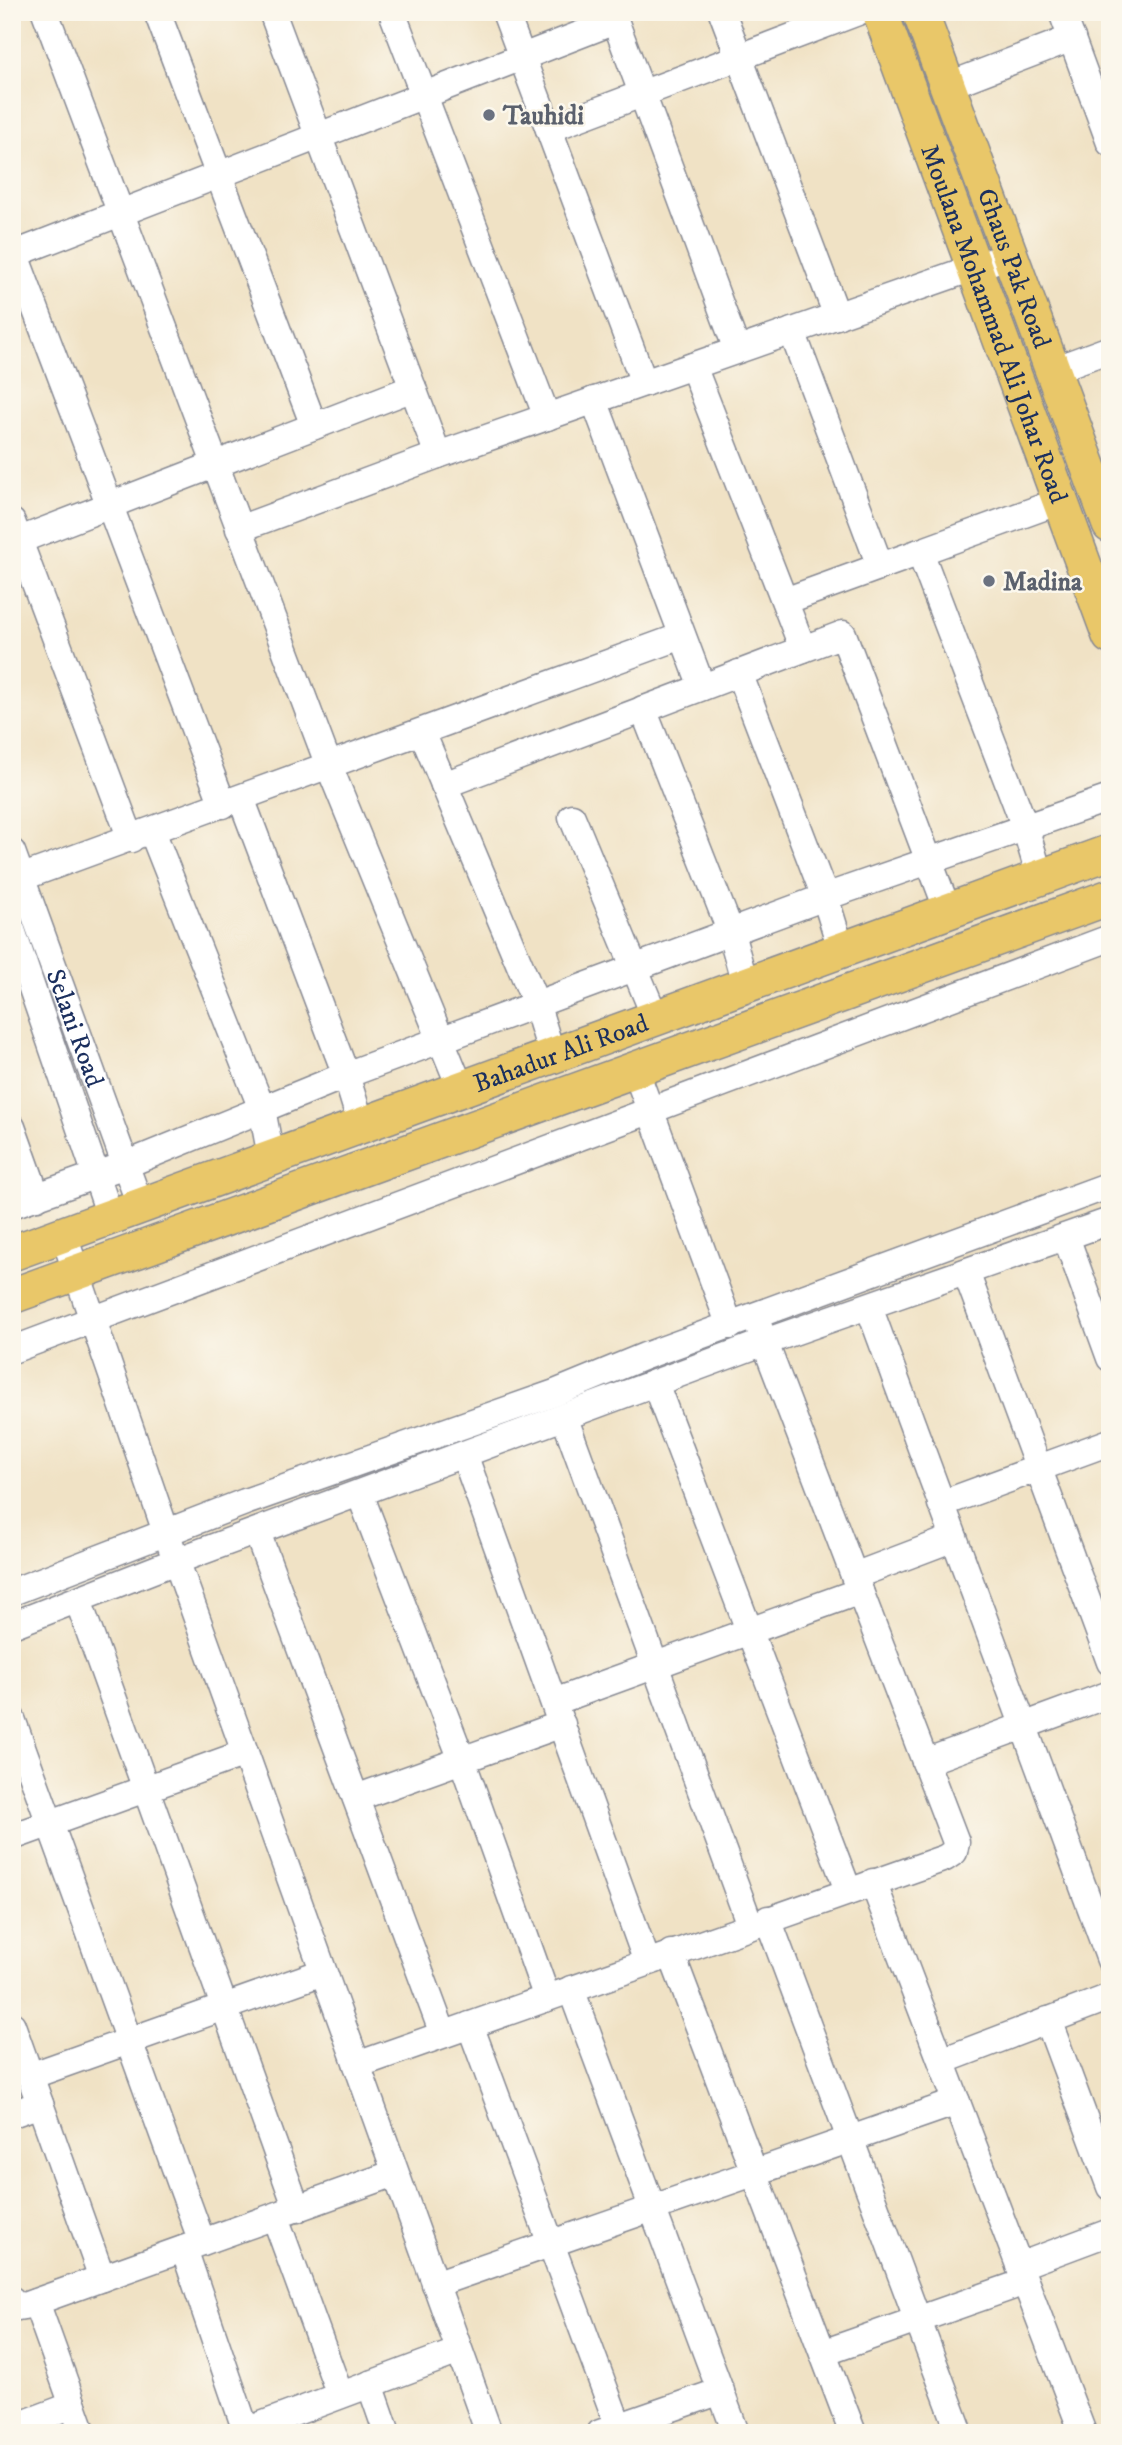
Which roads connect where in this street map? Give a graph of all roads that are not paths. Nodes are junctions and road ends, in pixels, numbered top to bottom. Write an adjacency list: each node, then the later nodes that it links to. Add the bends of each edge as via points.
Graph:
1 (45, 12): 22 (street)
2 (157, 12): 21 (street)
3 (272, 12): 19 (street)
4 (392, 12): 17 (street)
5 (505, 12): 13 (street)
6 (722, 12): 14 (street)
7 (858, 12): 14 (street)
8 (880, 12): 25 (main road, Moulana Mohammad Ali Johar Road)
9 (920, 12): 15 (main road, Ghaus Pak Road)
10 (1062, 12): 12 (street)
11 (614, 16): 13 (street); 16 (street)
12 (1072, 38): 15 (street); 20 (street)
13 (521, 57): 17 (street); 18 (street)
14 (739, 57): 16 (street); 26 (street)
15 (947, 86): 24 (main road, Ghaus Pak Road)
16 (642, 94): 18 (street); 29 (street)
17 (424, 95): 19 (street); 35 (street)
18 (548, 129): 32 (street)
19 (318, 136): 21 (street); 33 (street)
20 (1110, 143)
21 (218, 175): 22 (street); 36 (street)
22 (121, 213): 23 (street); 38 (street)
23 (13, 252): 40 (street)
24 (1010, 255): 25 (street); 31 (main road, Ghaus Pak Road)
25 (975, 268): 26 (street); 39 (main road, Moulana Mohammad Ali Johar Road)
26 (837, 316): 27 (street)
27 (792, 331): 29 (street); 45 (street)
28 (1110, 349): 31 (street)
29 (737, 351): 30 (street)
30 (692, 366): 32 (street); 46 (street)
31 (1053, 370): 41 (main road, Ghaus Pak Road)
32 (644, 383): 34 (street)
33 (413, 388): 36 (street); 37 (street)
34 (594, 400): 35 (street); 47 (street)
35 (547, 417): 37 (street)
36 (314, 426): 38 (street)
37 (438, 455): 42 (street)
38 (215, 465): 40 (street); 42 (street)
39 (1060, 501): 44 (street); 48 (main road, Moulana Mohammad Ali Johar Road)
40 (110, 505): 43 (street); 57 (street)
41 (1110, 525)
42 (239, 529): 54 (street)
43 (15, 535): 60 (street)
44 (920, 552): 45 (street); 59 (street)
45 (880, 566): 46 (street)
46 (785, 601): 49 (street)
47 (682, 636): 51 (street); 53 (street)
48 (1110, 636)
49 (803, 649): 50 (street); 63 (street, via 843,634)
50 (739, 673): 51 (street); 66 (street)
51 (702, 687): 52 (street)
52 (643, 709): 55 (street); 70 (street)
53 (422, 732): 54 (street); 55 (street)
54 (329, 766): 57 (street); 77 (street)
55 (444, 785): 75 (street)
56 (1110, 798): 59 (street)
57 (232, 802): 60 (street); 80 (street)
58 (572, 817): 73 (street)
59 (1025, 827): 63 (street); 64 (street)
60 (141, 835): 65 (street); 82 (street)
61 (12, 852): 65 (street, Selani Road)
62 (1110, 852): 64 (main road, Bahadur Ali Road)
63 (929, 861): 66 (street); 68 (street)
64 (1040, 877): 68 (main road, Bahadur Ali Road)
65 (17, 879): 87 (street, Selani Road)
66 (825, 897): 70 (street); 72 (street)
67 (1110, 897): 79 (main road, Bahadur Ali Road)
68 (948, 911): 72 (main road, Bahadur Ali Road)
69 (12, 930): 88 (street, Selani Road)
70 (731, 933): 73 (street); 74 (street)
71 (1110, 939): 83 (street)
72 (841, 949): 74 (main road, Bahadur Ali Road)
73 (637, 968): 75 (street); 76 (street)
74 (746, 984): 76 (main road, Bahadur Ali Road)
75 (537, 1006): 77 (street); 78 (street)
76 (655, 1017): 78 (main road, Bahadur Ali Road)
77 (440, 1042): 80 (street); 81 (street)
78 (552, 1055): 81 (main road, Bahadur Ali Road)
79 (635, 1069): 83 (street); 97 (main road, Bahadur Ali Road)
80 (346, 1074): 82 (street); 84 (street)
81 (461, 1089): 84 (main road, Bahadur Ali Road)
82 (262, 1110): 86 (street); 87 (street)
83 (651, 1112): 102 (street); 103 (street)
84 (361, 1124): 86 (main road, Bahadur Ali Road)
85 (12, 1127): 90 (street)
86 (271, 1157): 92 (main road, Bahadur Ali Road)
87 (125, 1165): 88 (street); 92 (street, Selani Road)
88 (97, 1175): 90 (street); 92 (street, Selani Road)
89 (1110, 1185): 101 (street)
90 (37, 1197): 91 (street)
91 (12, 1205)
92 (125, 1211): 94 (main road, Bahadur Ali Road)
93 (1110, 1221): 95 (street)
94 (63, 1233): 96 (main road, Bahadur Ali Road); 97 (street)
95 (1066, 1237): 98 (street); 106 (street)
96 (12, 1253)
97 (76, 1272): 99 (main road, Bahadur Ali Road); 102 (street)
98 (966, 1272): 100 (street); 111 (street)
99 (12, 1296)
100 (869, 1307): 104 (street); 113 (street)
101 (755, 1317): 103 (street); 104 (street)
102 (92, 1320): 105 (street); 114 (street)
103 (730, 1326): 114 (street)
104 (765, 1342): 107 (street); 118 (street)
105 (12, 1350)
106 (1110, 1358)
107 (655, 1383): 108 (street); 122 (street)
108 (565, 1419): 110 (street); 124 (street)
109 (1110, 1442): 111 (street)
110 (464, 1457): 112 (street); 126 (street)
111 (1038, 1470): 113 (street); 123 (street)
112 (360, 1493): 115 (street); 130 (street)
113 (941, 1504): 116 (street)
114 (166, 1532): 117 (street); 119 (street)
115 (257, 1532): 117 (street); 133 (street)
116 (954, 1538): 118 (street); 128 (street)
117 (176, 1561): 120 (street); 129 (street)
118 (857, 1583): 122 (street); 131 (street)
119 (12, 1592)
120 (78, 1600): 121 (street); 132 (street)
121 (12, 1625)
122 (750, 1630): 124 (street); 136 (street)
123 (1110, 1662)
124 (655, 1665): 126 (street); 137 (street)
125 (1110, 1694): 128 (street)
126 (558, 1713): 130 (street); 138 (street)
127 (12, 1719): 134 (street)
128 (1022, 1726): 131 (street); 139 (street)
129 (245, 1753): 132 (street); 140 (street)
130 (462, 1760): 133 (street); 141 (street)
131 (925, 1762): 136 (street, via 956,1842 954,1852)
132 (146, 1789): 134 (street); 143 (street)
133 (356, 1798): 147 (street)
134 (50, 1823): 135 (street); 148 (street)
135 (12, 1837)
136 (861, 1886): 137 (street); 149 (street)
137 (759, 1922): 138 (street); 155 (street)
138 (659, 1958): 141 (street); 157 (street)
139 (1110, 1960)
140 (323, 1972): 143 (street); 150 (street)
141 (559, 1993): 146 (street); 159 (street)
142 (1110, 1997): 144 (street)
143 (224, 2007): 148 (street); 160 (street)
144 (1048, 2020): 149 (street); 158 (street)
145 (12, 2025): 151 (street)
146 (470, 2025): 147 (street); 162 (street)
147 (443, 2034): 150 (street)
148 (129, 2041): 151 (street); 163 (street)
149 (942, 2061): 152 (street)
150 (357, 2065): 156 (street)
151 (30, 2076): 153 (street)
152 (957, 2102): 155 (street); 164 (street)
153 (40, 2104): 154 (street); 165 (street)
154 (12, 2113)
155 (851, 2139): 157 (street); 168 (street)
156 (395, 2173): 160 (street); 166 (street)
157 (754, 2173): 159 (street); 170 (street)
158 (1110, 2187)
159 (652, 2208): 162 (street); 172 (street)
160 (286, 2213): 163 (street); 173 (street)
161 (1110, 2232): 164 (street)
162 (551, 2244): 166 (street); 177 (street)
163 (193, 2245): 165 (street); 178 (street)
164 (1022, 2274): 168 (street); 185 (street)
165 (102, 2278): 167 (street)
166 (435, 2284): 169 (street)
167 (24, 2301): 174 (street)
168 (918, 2319): 170 (street); 184 (street)
169 (459, 2351): 171 (street); 181 (street)
170 (823, 2353): 183 (street)
171 (369, 2384): 173 (street); 180 (street)
172 (721, 2392): 177 (street); 182 (street)
173 (340, 2395): 175 (street)
174 (73, 2405): 176 (street); 179 (street)
175 (280, 2426): 178 (street)
176 (12, 2428)
177 (613, 2431)
178 (243, 2432)
179 (83, 2433)
180 (387, 2433)
181 (489, 2433)
182 (736, 2433)
183 (853, 2433)
184 (960, 2433)
185 (1083, 2433)

